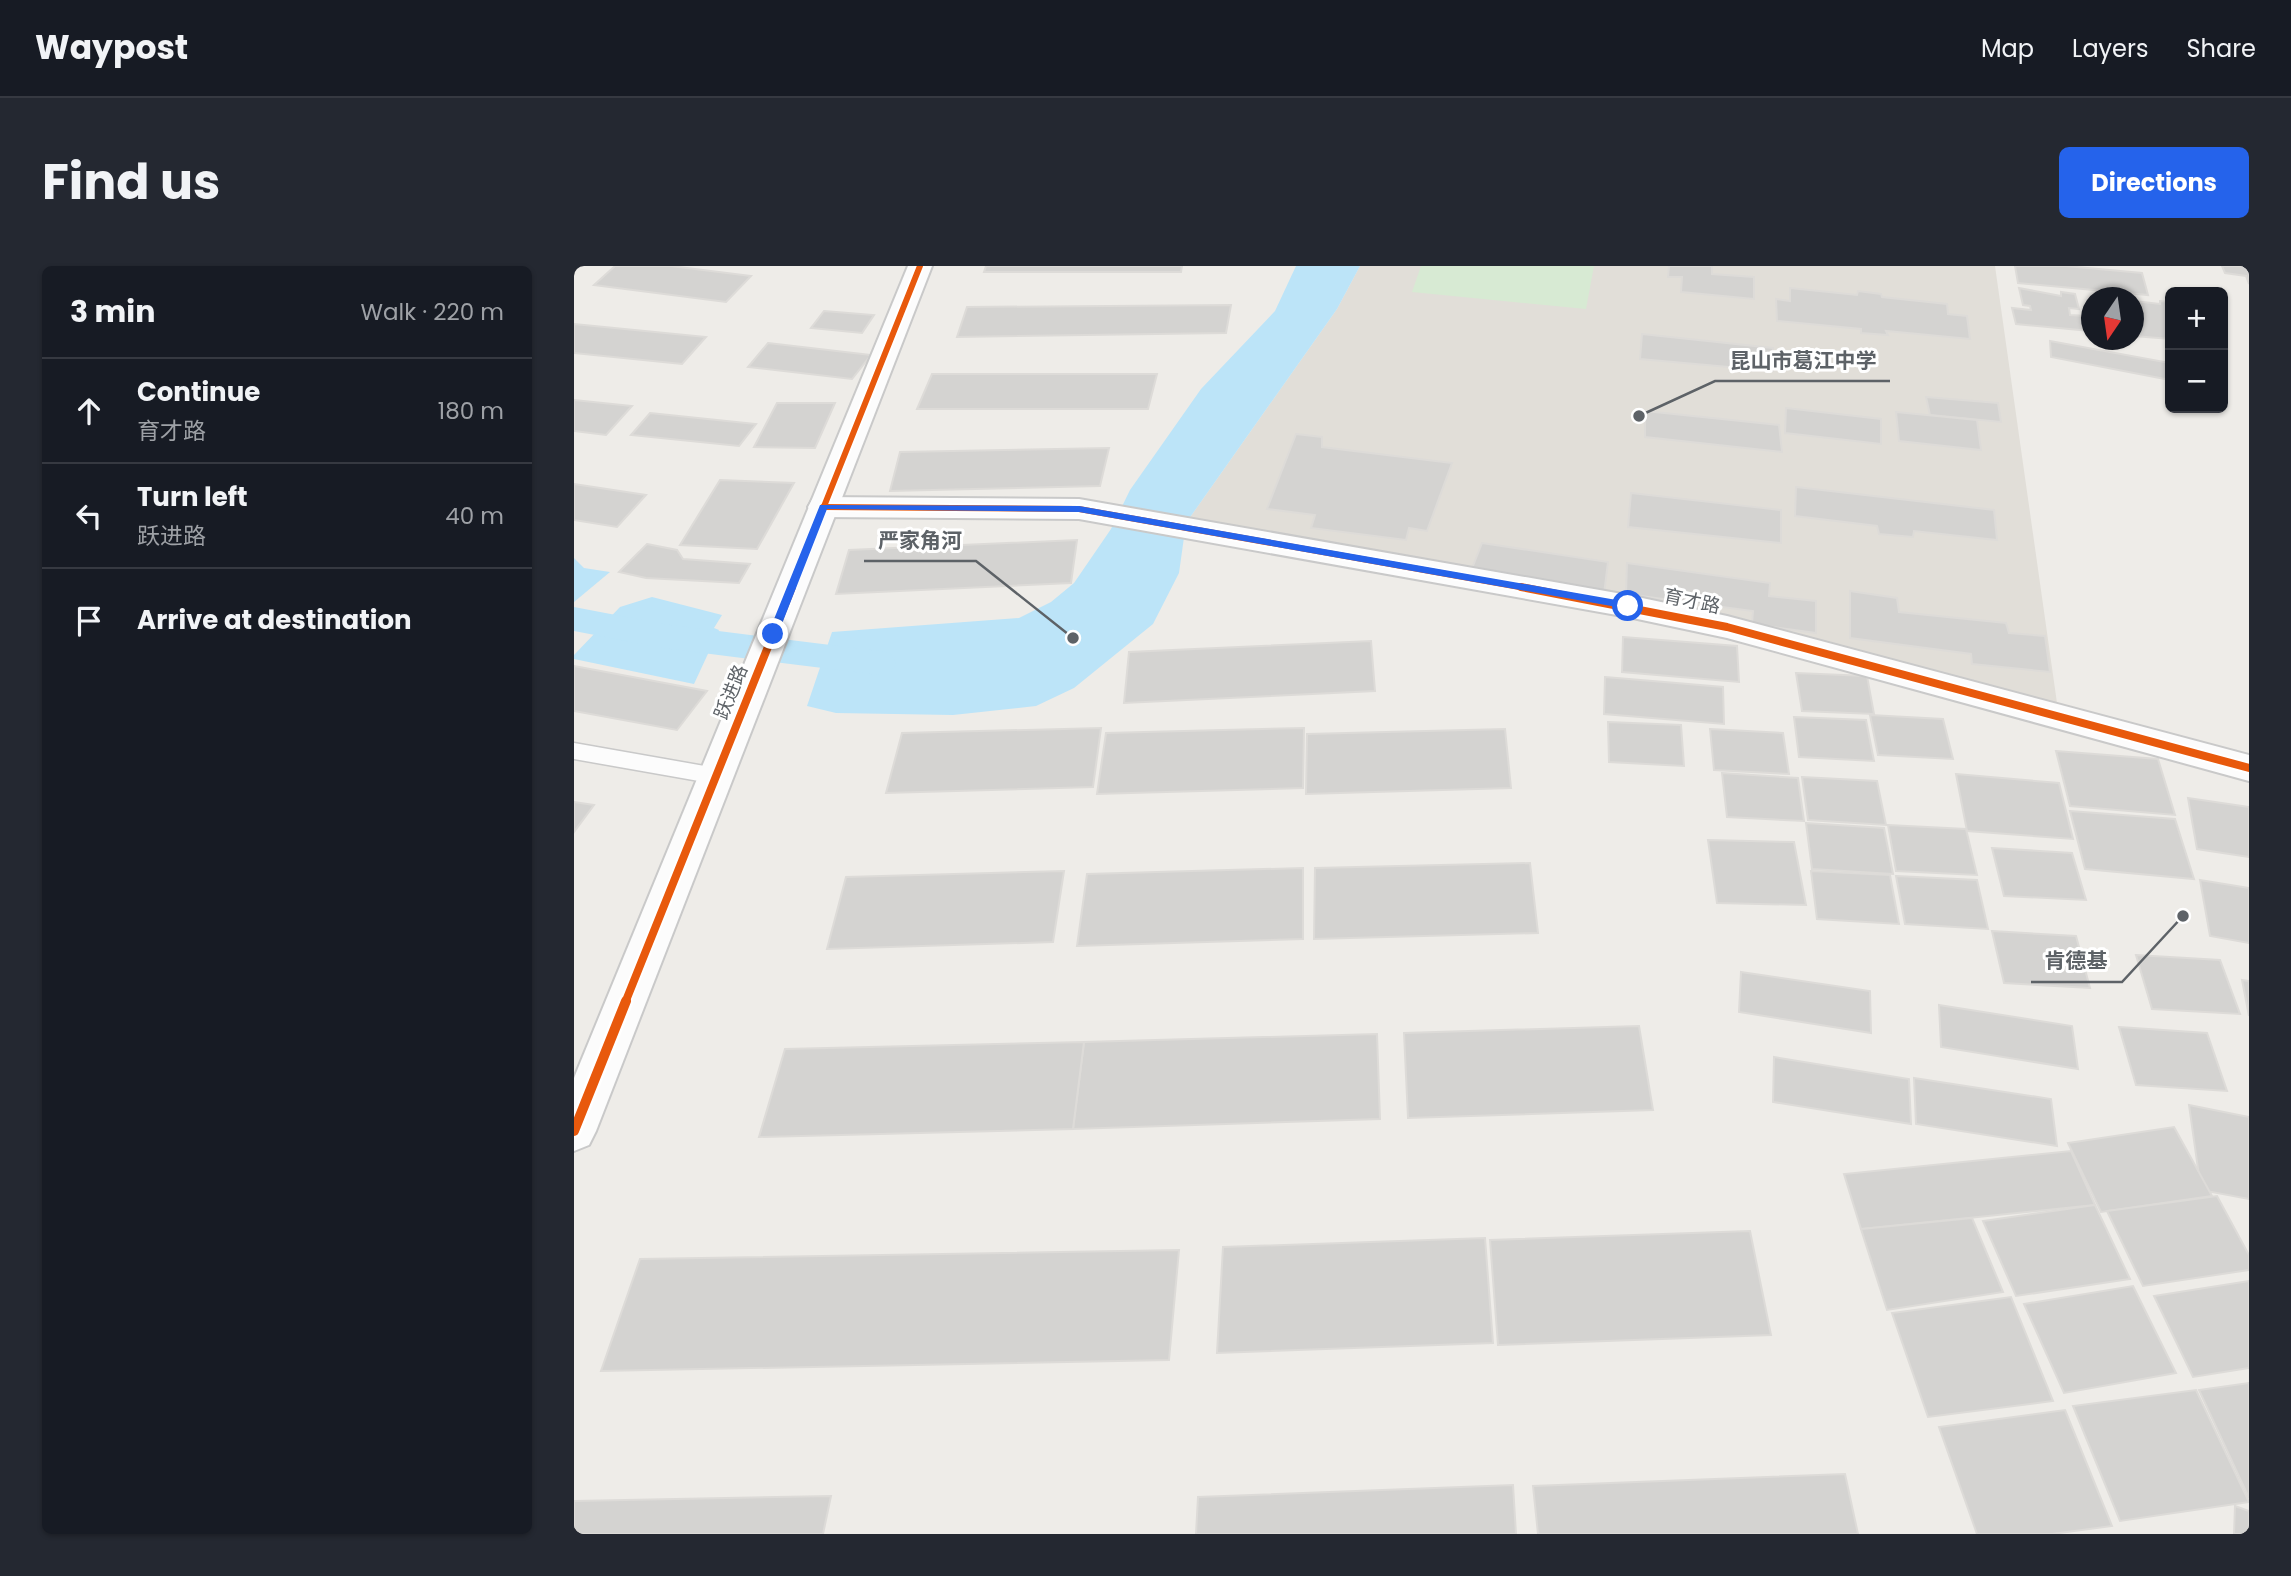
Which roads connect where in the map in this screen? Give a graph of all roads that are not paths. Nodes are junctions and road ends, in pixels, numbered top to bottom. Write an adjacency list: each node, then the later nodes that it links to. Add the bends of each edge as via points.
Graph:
1 (919, 266): 2 (street, 跃进路)
2 (823, 507): 4 (street, 育才路, via 1079,509 1628,606 1727,627); 5 (street, 跃进路)
3 (574, 751): 5 (lane)
4 (2249, 768)
5 (716, 776): 6 (street, 跃进路)
6 (574, 1131)

